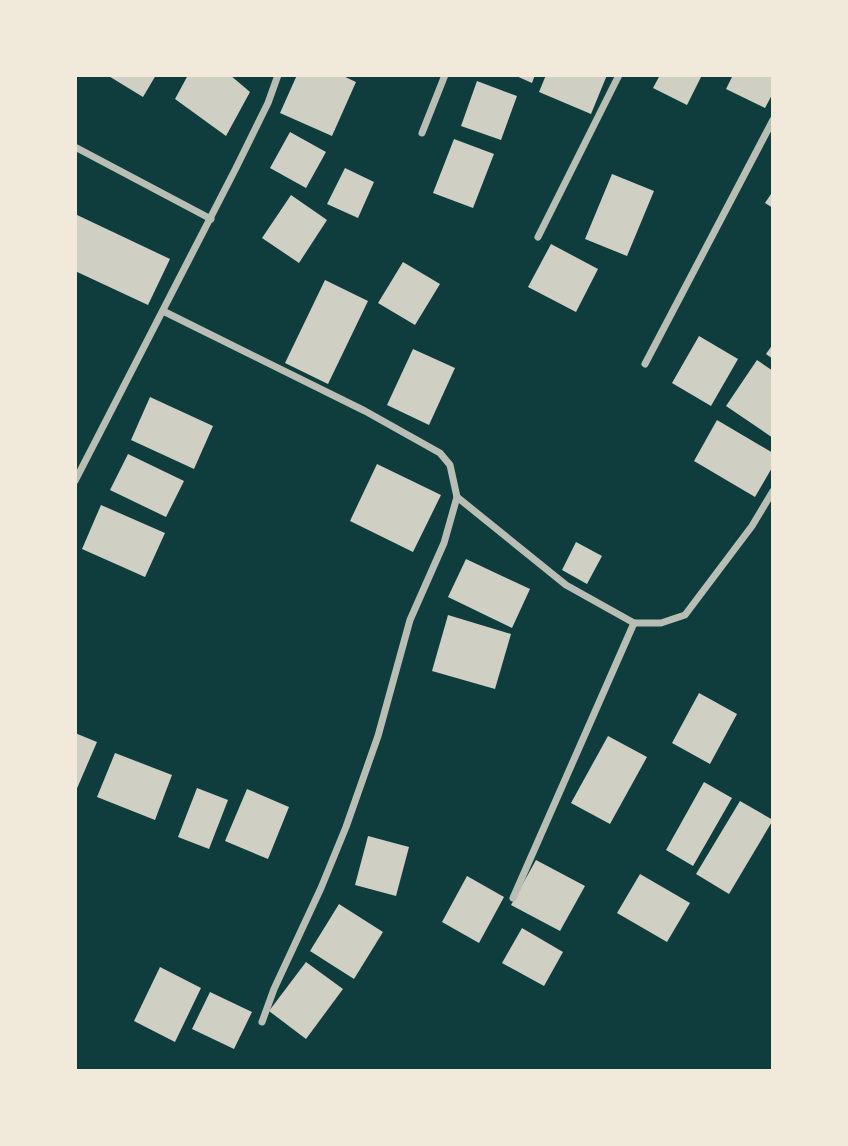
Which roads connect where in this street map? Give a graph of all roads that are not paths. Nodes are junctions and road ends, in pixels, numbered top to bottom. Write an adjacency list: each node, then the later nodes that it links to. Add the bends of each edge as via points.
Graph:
1 (278, 75): 7 (street)
2 (445, 75): 5 (street)
3 (619, 75): 8 (street)
4 (773, 120): 10 (street)
5 (422, 133)
6 (75, 147): 7 (street)
7 (211, 219): 9 (street)
8 (538, 237)
9 (163, 311): 11 (street); 13 (street, via 440,453 450,466)
10 (645, 364)
11 (75, 481)
12 (773, 491): 14 (street, via 685,615 661,623)
13 (457, 497): 14 (street, via 566,585); 16 (street, via 444,543 410,620 378,736 346,827)
14 (634, 623): 15 (street)
15 (513, 898)
16 (262, 1022)

